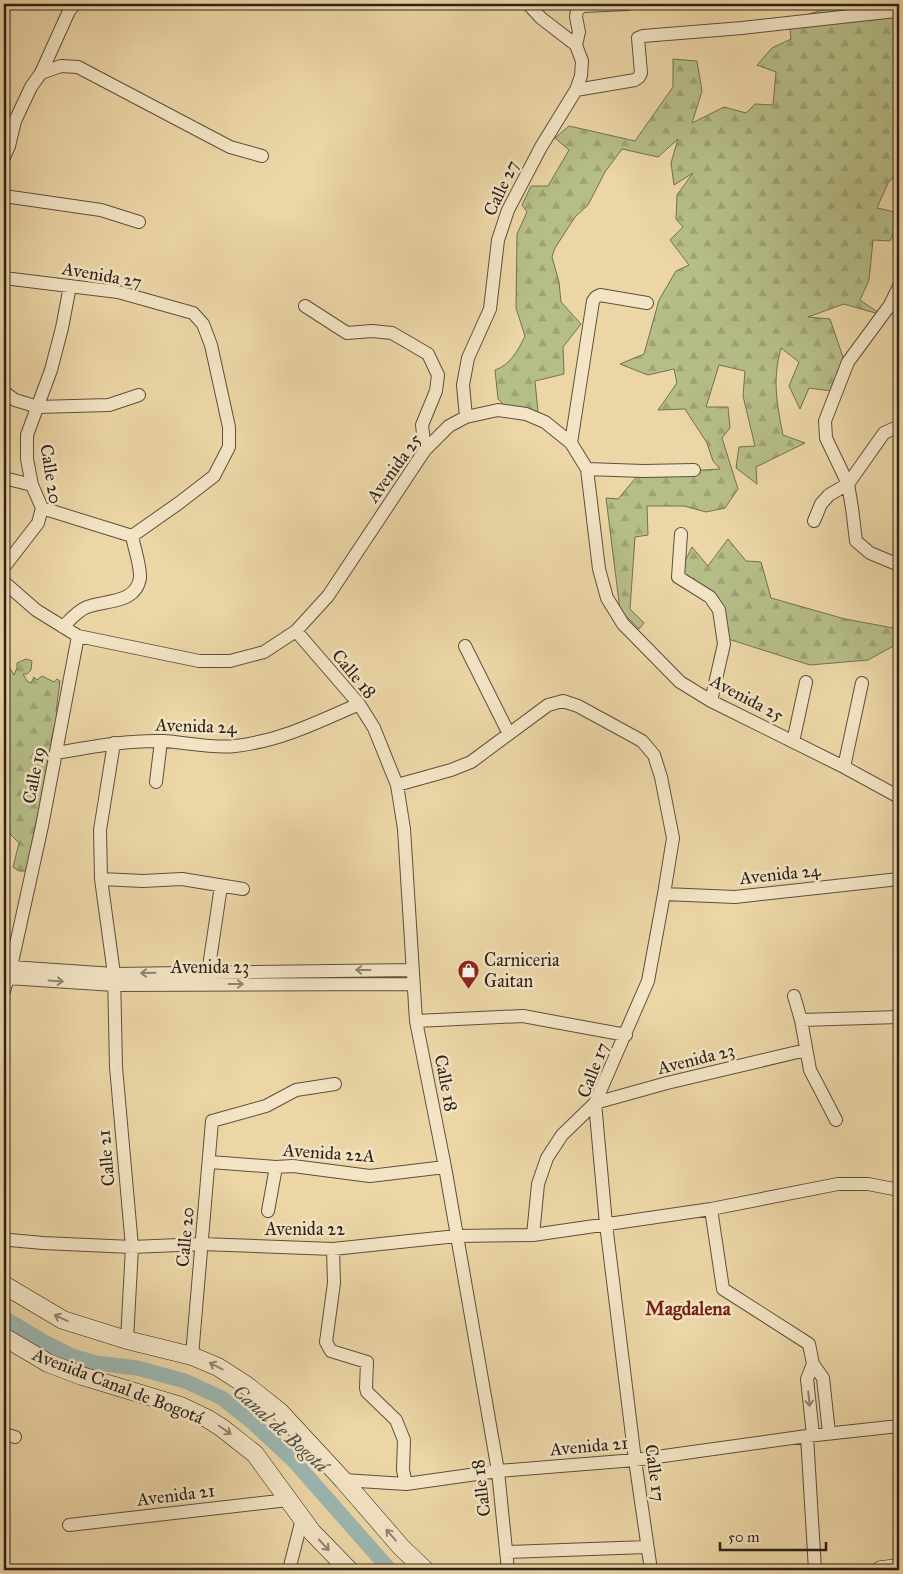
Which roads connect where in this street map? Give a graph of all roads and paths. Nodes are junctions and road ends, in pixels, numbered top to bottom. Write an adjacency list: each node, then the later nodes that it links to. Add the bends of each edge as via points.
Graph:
1 (75, 4): 6 (street)
2 (528, 4): 5 (street)
3 (627, 4): 5 (street, Calle 27, via 583,6 577,10 580,32)
4 (896, 11): 7 (street, via 643,36 638,38 639,77)
5 (576, 44): 7 (street, Calle 27, via 582,61)
6 (41, 73): 8 (street, via 62,66 78,67 230,147); 9 (street, via 15,121)
7 (576, 90): 20 (street, Calle 27, via 508,210 498,240 490,309 468,358 463,386)
8 (262, 156)
9 (4, 157)
10 (4, 196): 11 (street, via 102,210)
11 (139, 222)
12 (4, 278): 13 (street, Avenida 27)
13 (70, 286): 19 (street, Calle 20, via 51,370); 32 (street, Avenida 27, via 118,292 193,313 203,324 211,346 229,427 229,447 214,476)
14 (899, 286): 27 (street, via 890,305 848,362 825,421 826,438)
15 (646, 302): 22 (street, via 600,295 593,301)
16 (305, 306): 23 (street, via 347,333 392,333 428,354 438,374 436,391 422,425)
17 (4, 392): 19 (street, via 15,400)
18 (138, 395): 19 (street, via 109,405)
19 (38, 407): 28 (street, Calle 20, via 27,435)
20 (466, 417): 22 (street, Avenida 25, via 498,410 526,414 545,422); 23 (street, Avenida 25, via 449,426)
21 (899, 426): 27 (street, via 884,433)
22 (571, 443): 24 (street, Avenida 25)
23 (425, 450): 37 (street, Avenida 25, via 328,596)
24 (587, 469): 25 (street); 42 (street, Avenida 25, via 599,570 607,598 623,624 680,682)
25 (694, 470)
26 (4, 478): 28 (street)
27 (848, 484): 30 (street, via 829,495); 33 (street, via 856,540 870,553)
28 (32, 485): 29 (street, Calle 20)
29 (42, 508): 32 (street); 34 (street, Calle 20, via 38,523)
30 (814, 521)
31 (681, 534): 42 (street, via 678,577 710,597 719,610 724,644)
32 (132, 536): 36 (street, via 140,577 136,589 127,598 86,608)
33 (899, 565)
34 (4, 567)
35 (4, 582): 36 (street, Avenida 25, via 36,610)
36 (63, 627): 38 (street, Avenida 25)
37 (296, 631): 38 (street, Avenida 25, via 264,652 230,661 199,661); 43 (street, Calle 18)
38 (78, 636): 48 (street, Calle 19)
39 (465, 646): 44 (street)
40 (806, 682): 46 (street)
41 (862, 683): 49 (street)
42 (711, 701): 46 (street, Avenida 25)
43 (358, 704): 45 (street, Avenida 24, via 296,732 264,742 233,747); 51 (street, Calle 18, via 374,728)
44 (509, 734): 51 (street, via 470,762); 57 (street, Calle 17, via 548,705 563,702 578,706 642,741 654,755 673,838)
45 (161, 741): 47 (street, Avenida 24); 50 (street)
46 (793, 742): 49 (street, Avenida 25)
47 (114, 743): 48 (street, Avenida 24); 53 (street, Calle 21, via 100,830)
48 (56, 753): 59 (street, Calle 19)
49 (844, 767): 52 (street, Avenida 25)
50 (156, 782)
51 (397, 785): 58 (street, Calle 18, via 404,829)
52 (899, 797)
53 (101, 879): 55 (street, via 182,879); 62 (street, Calle 21)
54 (899, 879): 57 (street, Avenida 24, via 735,897)
55 (221, 886): 56 (street); 61 (street)
56 (243, 889)
57 (664, 894): 69 (street, Calle 17, via 648,981)
58 (412, 970): 60 (street, Avenida 23, one-way to 60); 63 (street, Calle 18)
59 (9, 972): 62 (street, Avenida 23); 64 (street, Calle 19)
60 (291, 977): 61 (street, Avenida 23); 63 (street, Avenida 23)
61 (208, 978): 62 (street, Avenida 23)
62 (114, 980): 85 (street, Calle 21, via 116,1067)
63 (413, 984): 68 (street, Calle 18)
64 (4, 991)
65 (794, 996): 67 (street)
66 (899, 1017): 67 (street)
67 (801, 1020): 70 (street)
68 (416, 1021): 69 (street, via 523,1016); 75 (street, Calle 18)
69 (626, 1035): 72 (street, Calle 17)
70 (806, 1050): 72 (street, Avenida 23); 73 (street, via 810,1070)
71 (335, 1084): 74 (street, Calle 20, via 296,1090 266,1106 212,1121)
72 (595, 1103): 80 (street, Calle 17); 81 (street, via 562,1135 547,1158 538,1184)
73 (836, 1120)
74 (210, 1162): 76 (street, Avenida 22A); 84 (street, Calle 20)
75 (445, 1167): 76 (street, Avenida 22A, via 370,1176 293,1166); 82 (street, Calle 18)
76 (276, 1168): 79 (street)
77 (899, 1190): 78 (street, via 868,1184 838,1184)
78 (711, 1209): 80 (street); 91 (street, via 723,1289 808,1344)
79 (268, 1211)
80 (606, 1224): 81 (street, Avenida 22); 95 (street, Calle 17)
81 (533, 1235): 82 (street, Avenida 22)
82 (458, 1236): 86 (street, Avenida 22); 96 (street, Calle 18)
83 (4, 1238): 85 (street, Avenida 22)
84 (202, 1244): 85 (street, Avenida 22); 86 (street, Avenida 22); 90 (street, Calle 20)
85 (132, 1247): 89 (street, Calle 21)
86 (333, 1249): 98 (street, via 334,1284 326,1342 331,1351 367,1362 367,1392 396,1420 404,1440)
87 (4, 1285): 89 (main road, one-way to 87, via 63,1320)
88 (4, 1337): 99 (main road, Avenida Canal de Bogotá, one-way to 99, via 48,1363 172,1403 208,1419 255,1454)
89 (127, 1340): 90 (main road)
90 (192, 1356): 97 (main road, one-way to 90, via 262,1396 226,1372)
91 (813, 1364): 93 (street, via 823,1378); 94 (street, one-way to 94, via 807,1379)
92 (898, 1429): 93 (street, Avenida 21)
93 (829, 1433): 94 (street, Avenida 21)
94 (810, 1435): 95 (street, Avenida 21); 110 (street)
95 (635, 1460): 96 (street, Avenida 21); 102 (street, Calle 17)
96 (498, 1471): 98 (street, Avenida 21); 103 (street, Calle 18)
97 (343, 1480): 98 (street, Avenida 21); 107 (main road, one-way to 97)
98 (406, 1484)
99 (288, 1500): 100 (main road, Avenida Canal de Bogotá); 101 (street, Avenida 21)
100 (302, 1518): 105 (street); 106 (main road, Avenida Canal de Bogotá, one-way to 106)
101 (69, 1525)
102 (648, 1548): 103 (street); 109 (street, Calle 17)
103 (506, 1552): 108 (street, Calle 18)
104 (899, 1568): 111 (main road)
105 (289, 1570)
106 (349, 1570)
107 (425, 1570)
108 (508, 1570)
109 (651, 1570)
110 (815, 1570)
111 (881, 1570)

